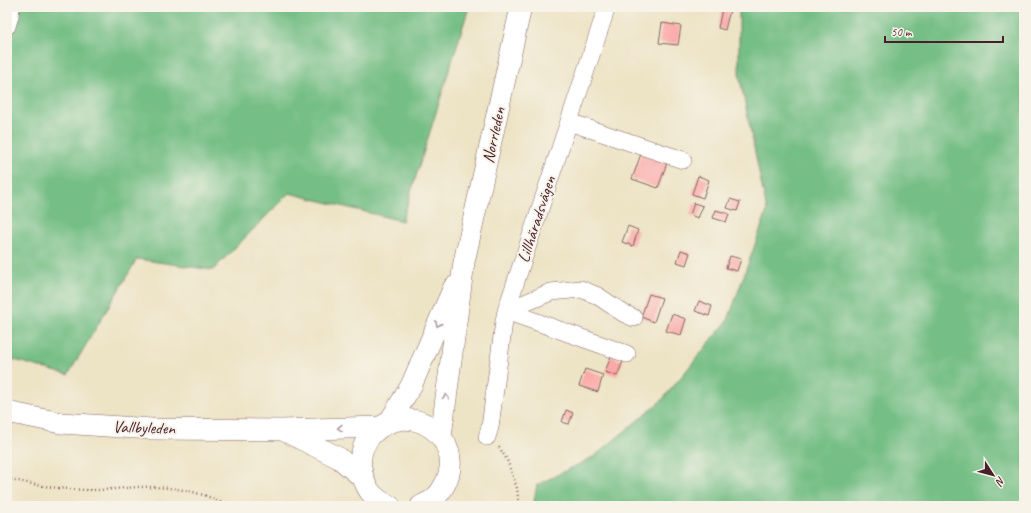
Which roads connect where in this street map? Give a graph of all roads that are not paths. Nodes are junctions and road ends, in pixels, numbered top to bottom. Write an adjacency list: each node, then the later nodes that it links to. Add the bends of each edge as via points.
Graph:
1 (11, 7): 4 (street)
2 (521, 7): 7 (main road, Norrleden)
3 (607, 7): 5 (street, Lillhäradsvägen)
4 (7, 26)
5 (569, 122): 6 (street); 8 (street, Lillhäradsvägen)
6 (683, 160)
7 (464, 262): 12 (main road, Norrleden, one-way to 12, via 411,386); 14 (main road, Norrleden, one-way to 7)
8 (506, 311): 9 (street, via 551,292 581,289 598,296); 10 (street); 15 (street, Lillhäradsvägen)
9 (634, 318)
10 (627, 354)
11 (7, 412): 13 (main road, Vallbyleden, via 76,424)
12 (384, 424): 13 (main road, Vallbyleden, one-way to 13); 14 (main road, Vallbyleden, via 403,418 416,420 430,426); 16 (main road, Norrleden, via 369,437 363,448 360,463)
13 (282, 430): 16 (main road, Vallbyleden, via 339,458)
14 (441, 436): 18 (main road, via 448,449 451,464 448,478 433,500)
15 (487, 436)
16 (367, 492): 17 (main road, Vallbyleden)
17 (390, 506)
18 (421, 506)

